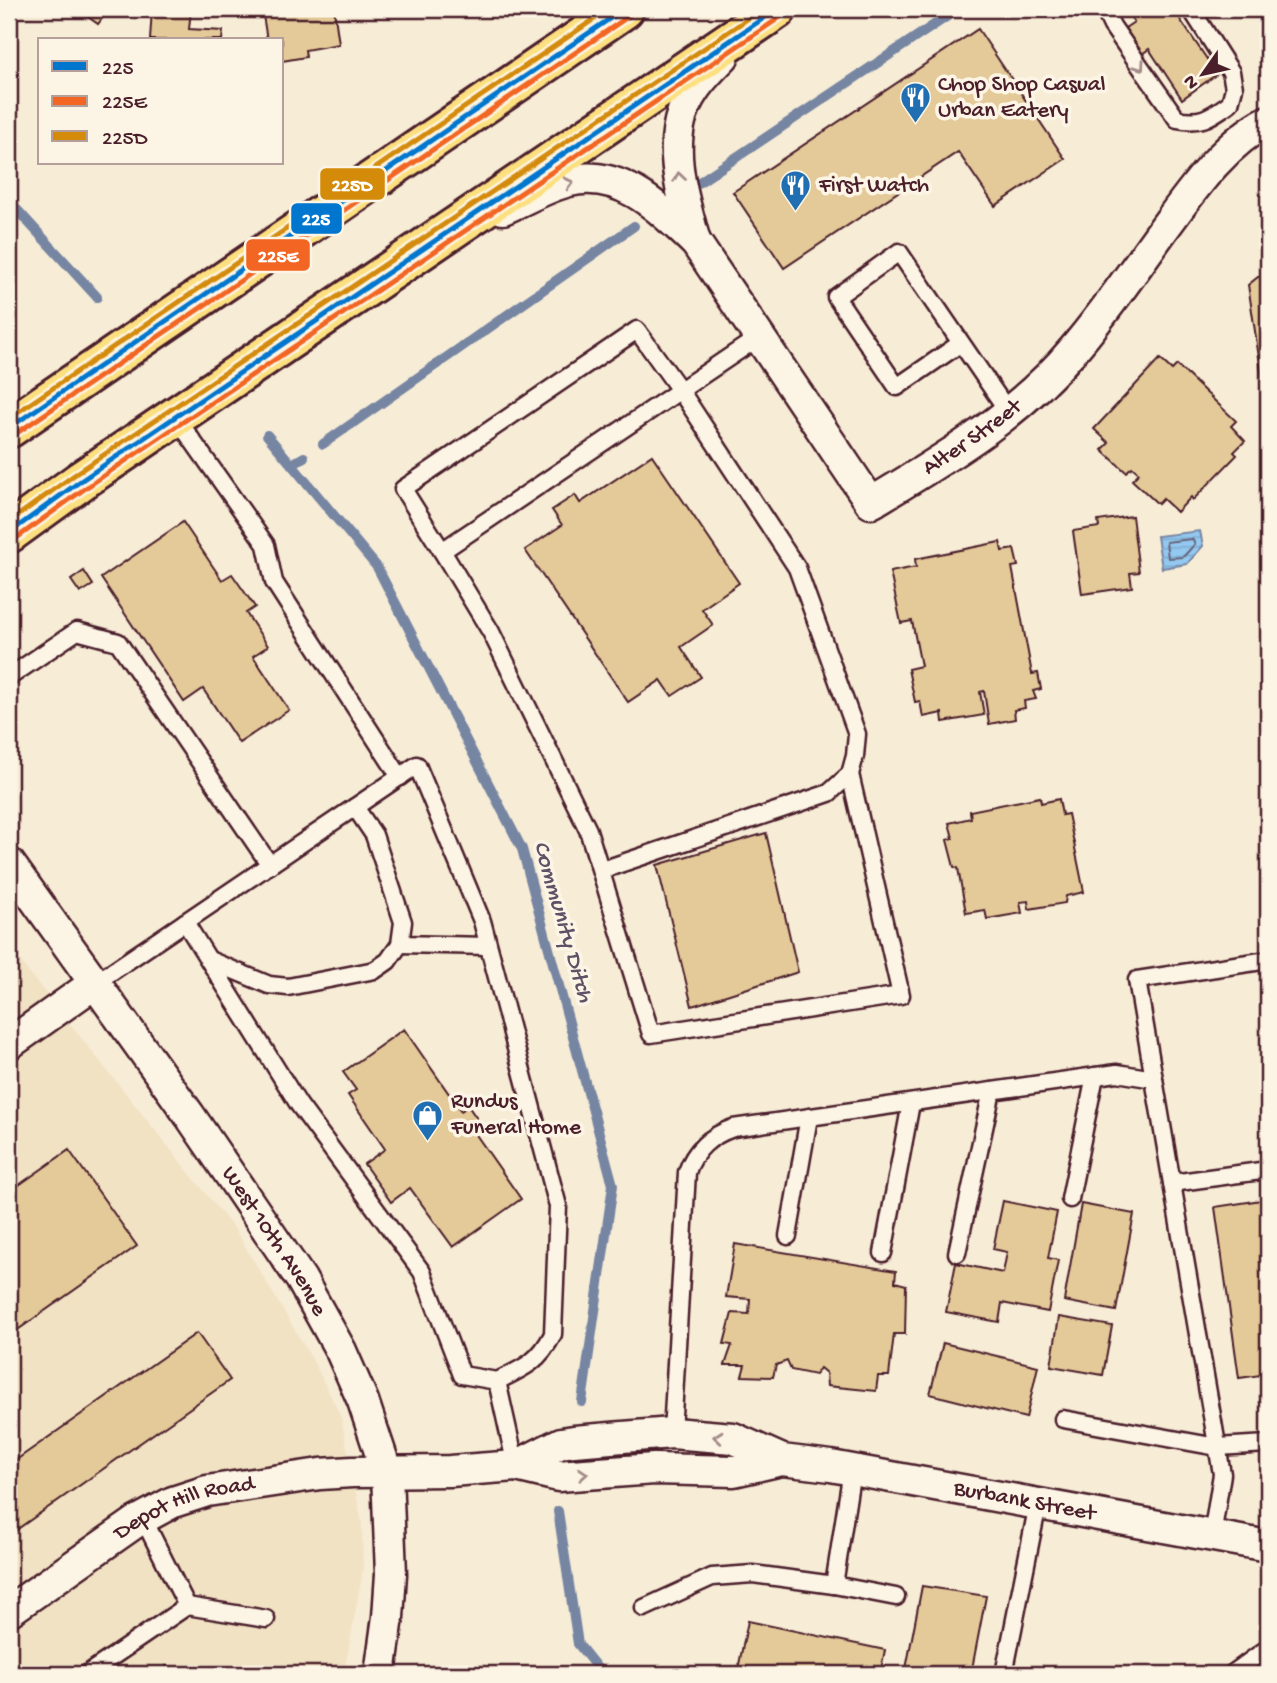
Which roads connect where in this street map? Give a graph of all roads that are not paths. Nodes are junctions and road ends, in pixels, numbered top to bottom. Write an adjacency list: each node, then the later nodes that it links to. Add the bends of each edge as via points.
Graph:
1 (624, 9): 13 (main road)
2 (1104, 9): 3 (lane, one-way to 3, via 1177,119 1190,122 1207,119 1230,103 1234,88 1231,72)
3 (1191, 9)
4 (764, 18): 6 (main road); 7 (street, Alter Street, one-way to 4, via 677,172 683,110 694,90)
5 (1268, 121): 11 (street, Alter Street, via 1213,166 1073,351)
6 (439, 238): 7 (street, Alter Street, one-way to 7, via 568,181 594,178 639,194); 12 (main road)
7 (695, 243): 8 (street, Alter Street)
8 (759, 337): 10 (lane); 11 (street, Alter Street, via 871,503)
9 (961, 344): 9 (lane, via 899,252 836,297 897,387); 11 (lane)
10 (680, 390): 15 (lane); 15 (lane, via 637,330 614,345 403,489); 17 (lane, via 797,568 857,734)
11 (1009, 413)
12 (174, 416): 14 (main road); 18 (lane, via 266,545 274,582)
13 (9, 428)
14 (9, 533)
15 (442, 551): 22 (lane, via 519,685 588,830)
16 (9, 677): 21 (lane, via 77,631 118,642)
17 (850, 774): 22 (lane, via 829,793); 22 (lane, via 901,995 651,1034)
18 (400, 777): 19 (lane); 25 (lane, via 417,765 482,921)
19 (355, 807): 21 (lane); 24 (lane, via 374,835 403,922)
20 (9, 863): 28 (street, West 10th Avenue)
21 (270, 865): 23 (lane)
22 (602, 870)
23 (185, 922): 26 (lane); 28 (lane)
24 (400, 944): 25 (lane); 26 (lane, via 388,961 374,970 288,987 269,985)
25 (488, 946): 41 (lane, via 558,1206 553,1334 529,1366)
26 (209, 960): 41 (lane, via 299,1105 422,1272 462,1375)
27 (1268, 960): 31 (lane, via 1137,980)
28 (95, 983): 29 (street); 49 (street, West 10th Avenue, via 318,1307 363,1401)
29 (9, 1044)
30 (1095, 1076): 31 (lane, via 1117,1073); 32 (lane); 37 (lane)
31 (1154, 1079): 36 (lane)
32 (992, 1091): 33 (lane); 40 (lane)
33 (911, 1103): 34 (lane); 39 (lane)
34 (809, 1117): 38 (lane); 43 (lane, via 733,1128 711,1139 693,1157 688,1172)
35 (1268, 1170): 36 (lane)
36 (1172, 1183): 45 (lane)
37 (1070, 1199)
38 (788, 1236)
39 (883, 1253)
40 (957, 1253)
41 (497, 1381): 47 (lane)
42 (1063, 1419): 45 (lane)
43 (672, 1433): 46 (street, Burbank Street, one-way to 43, via 733,1438); 47 (street, Burbank Street, via 561,1443)
44 (1268, 1444): 45 (lane)
45 (1217, 1447): 52 (lane, via 1222,1474)
46 (782, 1460): 47 (street, Burbank Street, one-way to 46, via 558,1476 654,1468 734,1471); 48 (street, Burbank Street)
47 (516, 1466): 49 (street, Burbank Street)
48 (852, 1469): 50 (street, Burbank Street); 54 (lane)
49 (387, 1473): 51 (street, Depot Hill Road, via 320,1474 207,1491); 62 (street, West 10th Avenue, via 391,1574)
50 (1038, 1504): 52 (street, Burbank Street); 63 (lane)
51 (143, 1518): 56 (lane); 58 (street, Depot Hill Road)
52 (1212, 1536): 53 (street, Burbank Street)
53 (1268, 1546)
54 (834, 1585): 55 (lane); 57 (lane, via 753,1574 712,1577)
55 (897, 1597)
56 (187, 1606): 59 (lane); 61 (lane)
57 (644, 1608)
58 (9, 1611)
59 (266, 1619)
60 (1268, 1648): 64 (lane)
61 (87, 1674)
62 (380, 1674)
63 (1004, 1674)
64 (1232, 1674)

